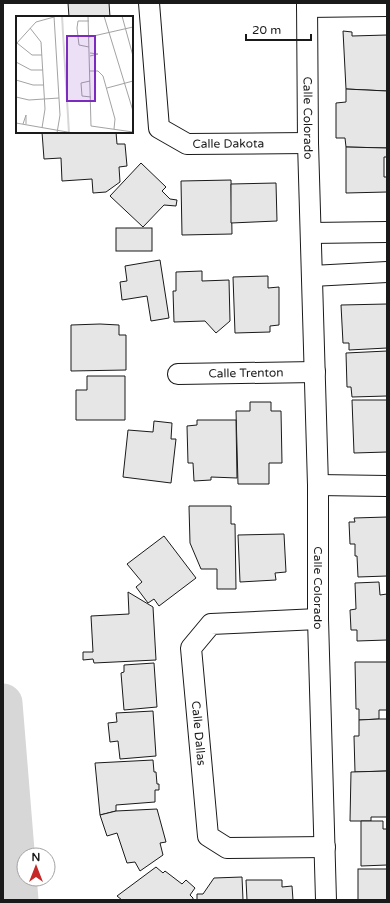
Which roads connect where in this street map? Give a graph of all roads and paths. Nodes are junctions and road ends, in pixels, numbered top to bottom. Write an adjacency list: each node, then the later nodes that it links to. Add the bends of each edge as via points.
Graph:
1 (149, 3): 4 (street, Calle Dakota, via 159,128 187,144)
2 (307, 5): 3 (street); 4 (street, Calle Colorado)
3 (387, 6)
4 (308, 143): 6 (street, Calle Colorado)
5 (387, 232): 6 (street)
6 (311, 233): 8 (street, Calle Colorado)
7 (387, 272): 8 (street)
8 (312, 276): 9 (street, Calle Colorado)
9 (315, 372): 10 (street, Calle Trenton); 11 (street, Calle Colorado)
10 (178, 374)
11 (318, 485): 12 (street); 13 (street, Calle Colorado)
12 (387, 486)
13 (318, 619): 14 (street, Calle Colorado); 14 (street, Calle Dallas, via 211,624 191,648 208,836 228,848)
14 (325, 847): 15 (street, Calle Colorado)
15 (326, 900)

